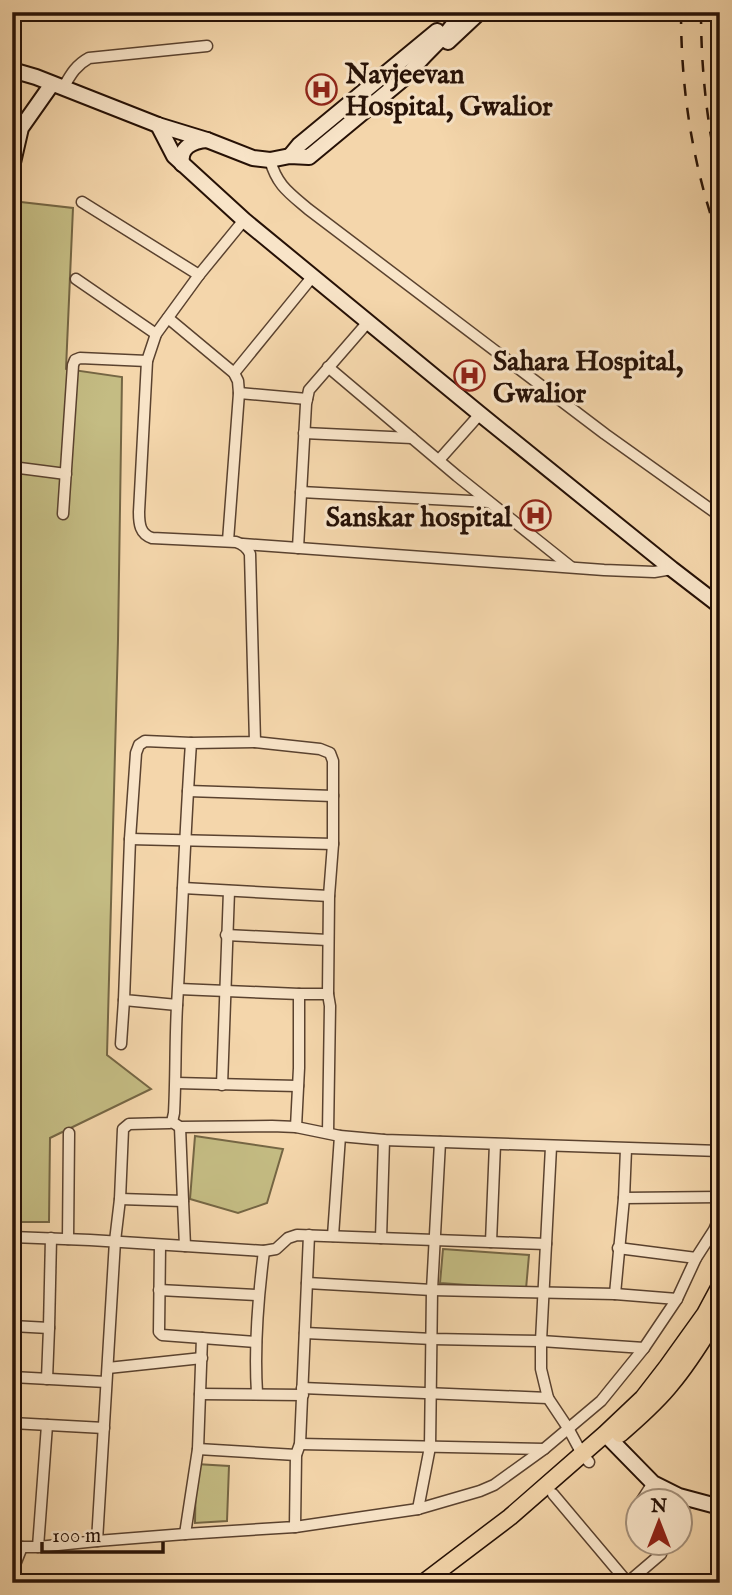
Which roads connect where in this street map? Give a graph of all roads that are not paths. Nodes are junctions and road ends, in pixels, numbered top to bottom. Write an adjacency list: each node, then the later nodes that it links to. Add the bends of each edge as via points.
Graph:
1 (480, 12): 5 (main road)
2 (456, 14): 5 (main road, via 452,26); 9 (main road)
3 (206, 46): 6 (street, via 89,58)
4 (12, 70): 6 (main road)
5 (408, 75): 9 (main road, via 309,157)
6 (57, 86): 7 (main road); 12 (main road, via 21,128)
7 (158, 125): 8 (main road); 11 (main road)
8 (207, 140): 10 (main road); 11 (main road, via 190,144 183,152)
9 (290, 156): 10 (main road)
10 (270, 160): 35 (street, via 284,189 307,209)
11 (182, 164): 14 (main road)
12 (12, 167)
13 (82, 202): 15 (street)
14 (244, 220): 15 (street); 16 (main road)
15 (199, 275): 18 (street)
16 (313, 276): 19 (main road); 23 (street)
17 (76, 279): 20 (street)
18 (168, 318): 20 (street); 23 (street)
19 (368, 321): 22 (street); 26 (main road)
20 (156, 334): 21 (street)
21 (147, 361): 31 (street, via 75,360); 36 (street, via 139,483 141,529 152,538)
22 (328, 367): 25 (street); 28 (street)
23 (234, 373): 24 (street)
24 (239, 393): 25 (street); 36 (street)
25 (307, 399): 27 (street)
26 (480, 414): 29 (street); 40 (main road)
27 (304, 433): 28 (street); 32 (street)
28 (413, 438): 29 (street)
29 (439, 460): 33 (street)
30 (12, 467): 31 (street)
31 (66, 474): 34 (street)
32 (301, 492): 33 (street); 38 (street)
33 (490, 502): 39 (street)
34 (63, 514)
35 (720, 516)
36 (228, 541): 37 (street)
37 (243, 544): 38 (street); 42 (street, via 250,554)
38 (298, 548): 39 (street)
39 (572, 568): 40 (street)
40 (672, 569): 41 (main road)
41 (720, 606)
42 (255, 742): 43 (street); 45 (street, via 330,753)
43 (191, 743): 44 (street); 46 (street, via 145,741 139,745)
44 (188, 791): 45 (street); 47 (street)
45 (333, 796): 48 (street)
46 (130, 839): 47 (street); 58 (street)
47 (184, 841): 48 (street); 49 (street)
48 (333, 844): 51 (street)
49 (183, 888): 50 (street); 54 (street)
50 (229, 891): 51 (street); 52 (street)
51 (329, 896): 53 (street)
52 (226, 935): 53 (street); 55 (street)
53 (328, 940): 57 (street)
54 (179, 989): 55 (street); 59 (street)
55 (225, 990): 56 (street); 62 (street)
56 (299, 994): 57 (street); 63 (street)
57 (328, 994): 67 (street)
58 (124, 1000): 59 (street); 60 (street)
59 (177, 1005): 61 (street)
60 (121, 1044)
61 (176, 1083): 62 (street); 64 (street)
62 (222, 1084): 63 (street)
63 (298, 1086): 65 (street)
64 (176, 1125): 65 (street); 77 (street, via 126,1125); 78 (street)
65 (296, 1127): 67 (street)
66 (69, 1133): 85 (street)
67 (328, 1133): 68 (street)
68 (340, 1136): 69 (street); 81 (street)
69 (384, 1140): 70 (street); 84 (street)
70 (439, 1142): 71 (street); 87 (street)
71 (495, 1144): 72 (street); 88 (street)
72 (551, 1147): 73 (street); 89 (street)
73 (626, 1149): 74 (street); 76 (street)
74 (720, 1151)
75 (720, 1197): 76 (street)
76 (624, 1198): 92 (street)
77 (120, 1199): 78 (street); 86 (street)
78 (183, 1201): 91 (street)
79 (720, 1216): 94 (street)
80 (309, 1235): 81 (street); 93 (street, via 288,1238 276,1249); 95 (street)
81 (333, 1236): 84 (street)
82 (12, 1237): 83 (street)
83 (51, 1238): 85 (street); 105 (street)
84 (381, 1238): 87 (street)
85 (68, 1239): 86 (street)
86 (115, 1241): 90 (street); 113 (street)
87 (435, 1241): 88 (street); 98 (street)
88 (491, 1242): 89 (street)
89 (546, 1244): 99 (street)
90 (160, 1245): 91 (street); 97 (street)
91 (184, 1246): 93 (street)
92 (618, 1248): 94 (street); 100 (street)
93 (264, 1251): 101 (street)
94 (696, 1258): 102 (street)
95 (307, 1283): 98 (street); 106 (street)
96 (720, 1286): 126 (main road, via 667,1367)
97 (159, 1290): 101 (street); 107 (street, via 159,1332)
98 (432, 1290): 99 (street); 108 (street)
99 (544, 1292): 100 (street); 109 (street)
100 (615, 1294): 102 (street)
101 (258, 1295): 110 (street)
102 (677, 1299): 111 (street)
103 (720, 1312): 126 (main road, via 671,1384 645,1412)
104 (12, 1326): 105 (street)
105 (48, 1328): 115 (street)
106 (305, 1333): 108 (street); 117 (street)
107 (202, 1338): 110 (street); 112 (street)
108 (433, 1339): 109 (street); 120 (street)
109 (541, 1341): 111 (street); 121 (street)
110 (256, 1342): 119 (street)
111 (645, 1348): 125 (street, via 601,1401)
112 (202, 1359): 113 (street); 118 (street)
113 (108, 1368): 116 (street)
114 (12, 1377): 115 (street)
115 (47, 1379): 116 (street)
116 (106, 1381): 124 (street)
117 (303, 1392): 119 (street); 120 (street); 130 (street)
118 (200, 1394): 119 (street); 128 (street)
119 (257, 1394)
120 (430, 1394): 121 (street); 127 (street)
121 (548, 1398): 125 (street)
122 (12, 1423): 123 (street)
123 (47, 1425): 124 (street); 141 (street)
124 (104, 1428): 139 (street)
125 (568, 1428): 129 (street); 131 (street)
126 (608, 1438): 131 (main road); 132 (main road)
127 (430, 1447): 129 (street); 130 (street); 136 (street)
128 (198, 1449): 130 (street); 138 (street)
129 (544, 1449): 136 (street, via 487,1488)
130 (298, 1450): 137 (street)
131 (586, 1458): 134 (main road); 145 (main road)
132 (653, 1483): 133 (street); 135 (main road)
133 (651, 1486)
134 (553, 1494): 146 (main road); 147 (street)
135 (720, 1507)
136 (418, 1509): 137 (street)
137 (295, 1527): 138 (street)
138 (185, 1534): 139 (street)
139 (97, 1541): 141 (street)
140 (17, 1547): 141 (street); 143 (street)
141 (38, 1547)
142 (659, 1556): 147 (street)
143 (12, 1572)
144 (720, 1572): 148 (street)
145 (423, 1583)
146 (439, 1583)
147 (628, 1583)
148 (718, 1583)

